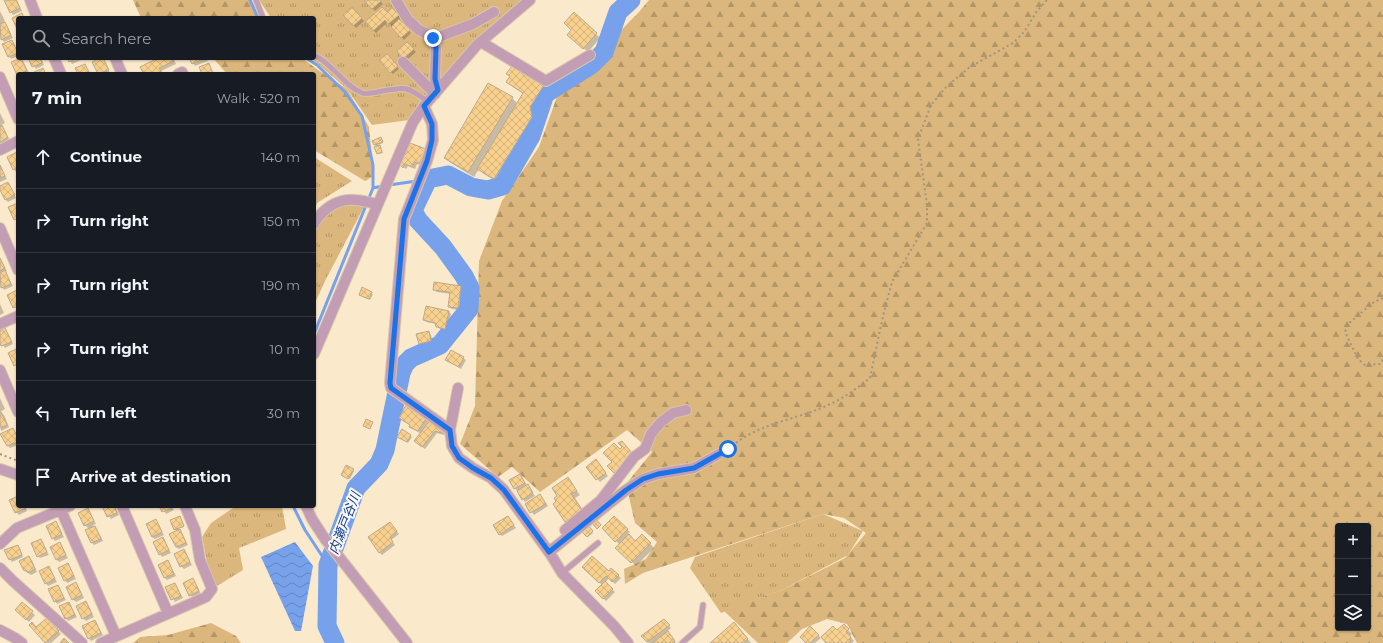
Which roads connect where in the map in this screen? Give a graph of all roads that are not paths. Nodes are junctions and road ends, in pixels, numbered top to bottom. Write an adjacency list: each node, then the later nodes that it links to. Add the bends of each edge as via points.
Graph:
1 (30, 0): 6 (street)
2 (256, 0): 7 (lane)
3 (396, 0): 8 (street, via 408,20)
4 (530, 0): 9 (street)
5 (494, 12): 8 (street, via 472,24)
6 (36, 16)
7 (262, 16)
8 (433, 38): 18 (street, via 436,48)
9 (481, 42): 10 (street, via 546,81); 18 (street)
10 (590, 55)
11 (316, 56): 18 (lane, via 352,88 364,94 408,89)
12 (55, 60): 15 (street)
13 (116, 60): 16 (street)
14 (403, 62): 18 (street)
15 (60, 72)
16 (121, 72)
17 (0, 77): 19 (street)
18 (432, 98): 22 (street, via 413,122); 33 (street, via 432,140 427,161 404,219 390,383 391,388 397,393)
19 (16, 114)
20 (16, 142): 21 (street)
21 (0, 150)
22 (375, 204): 23 (street, via 356,200 338,201 324,210); 28 (street)
23 (316, 220)
24 (0, 228): 25 (street)
25 (16, 265)
26 (16, 317): 27 (street)
27 (0, 324)
28 (316, 349)
29 (0, 370): 31 (street)
30 (458, 388): 33 (street)
31 (16, 407)
32 (686, 410): 43 (street, via 673,413 661,422 651,434 645,449 634,457 601,500)
33 (450, 430): 43 (street, via 452,446 459,458 491,478 504,490)
34 (728, 449): 43 (street, via 694,468 643,479)
35 (0, 469): 36 (street)
36 (16, 474)
37 (65, 508): 42 (street, via 17,528); 49 (street)
38 (123, 508): 47 (street)
39 (186, 508): 47 (street, via 195,530 200,560 212,589 206,597)
40 (307, 508): 53 (street, via 325,539)
41 (598, 543): 45 (lane)
42 (0, 544)
43 (547, 549): 45 (street)
44 (0, 568): 51 (street)
45 (562, 573): 54 (street)
46 (703, 605): 55 (lane, via 700,627)
47 (168, 614): 49 (street)
48 (0, 630): 50 (street)
49 (116, 636): 52 (street)
50 (22, 643)
51 (82, 643)
52 (101, 643)
53 (407, 643)
54 (628, 643)
55 (682, 643)

